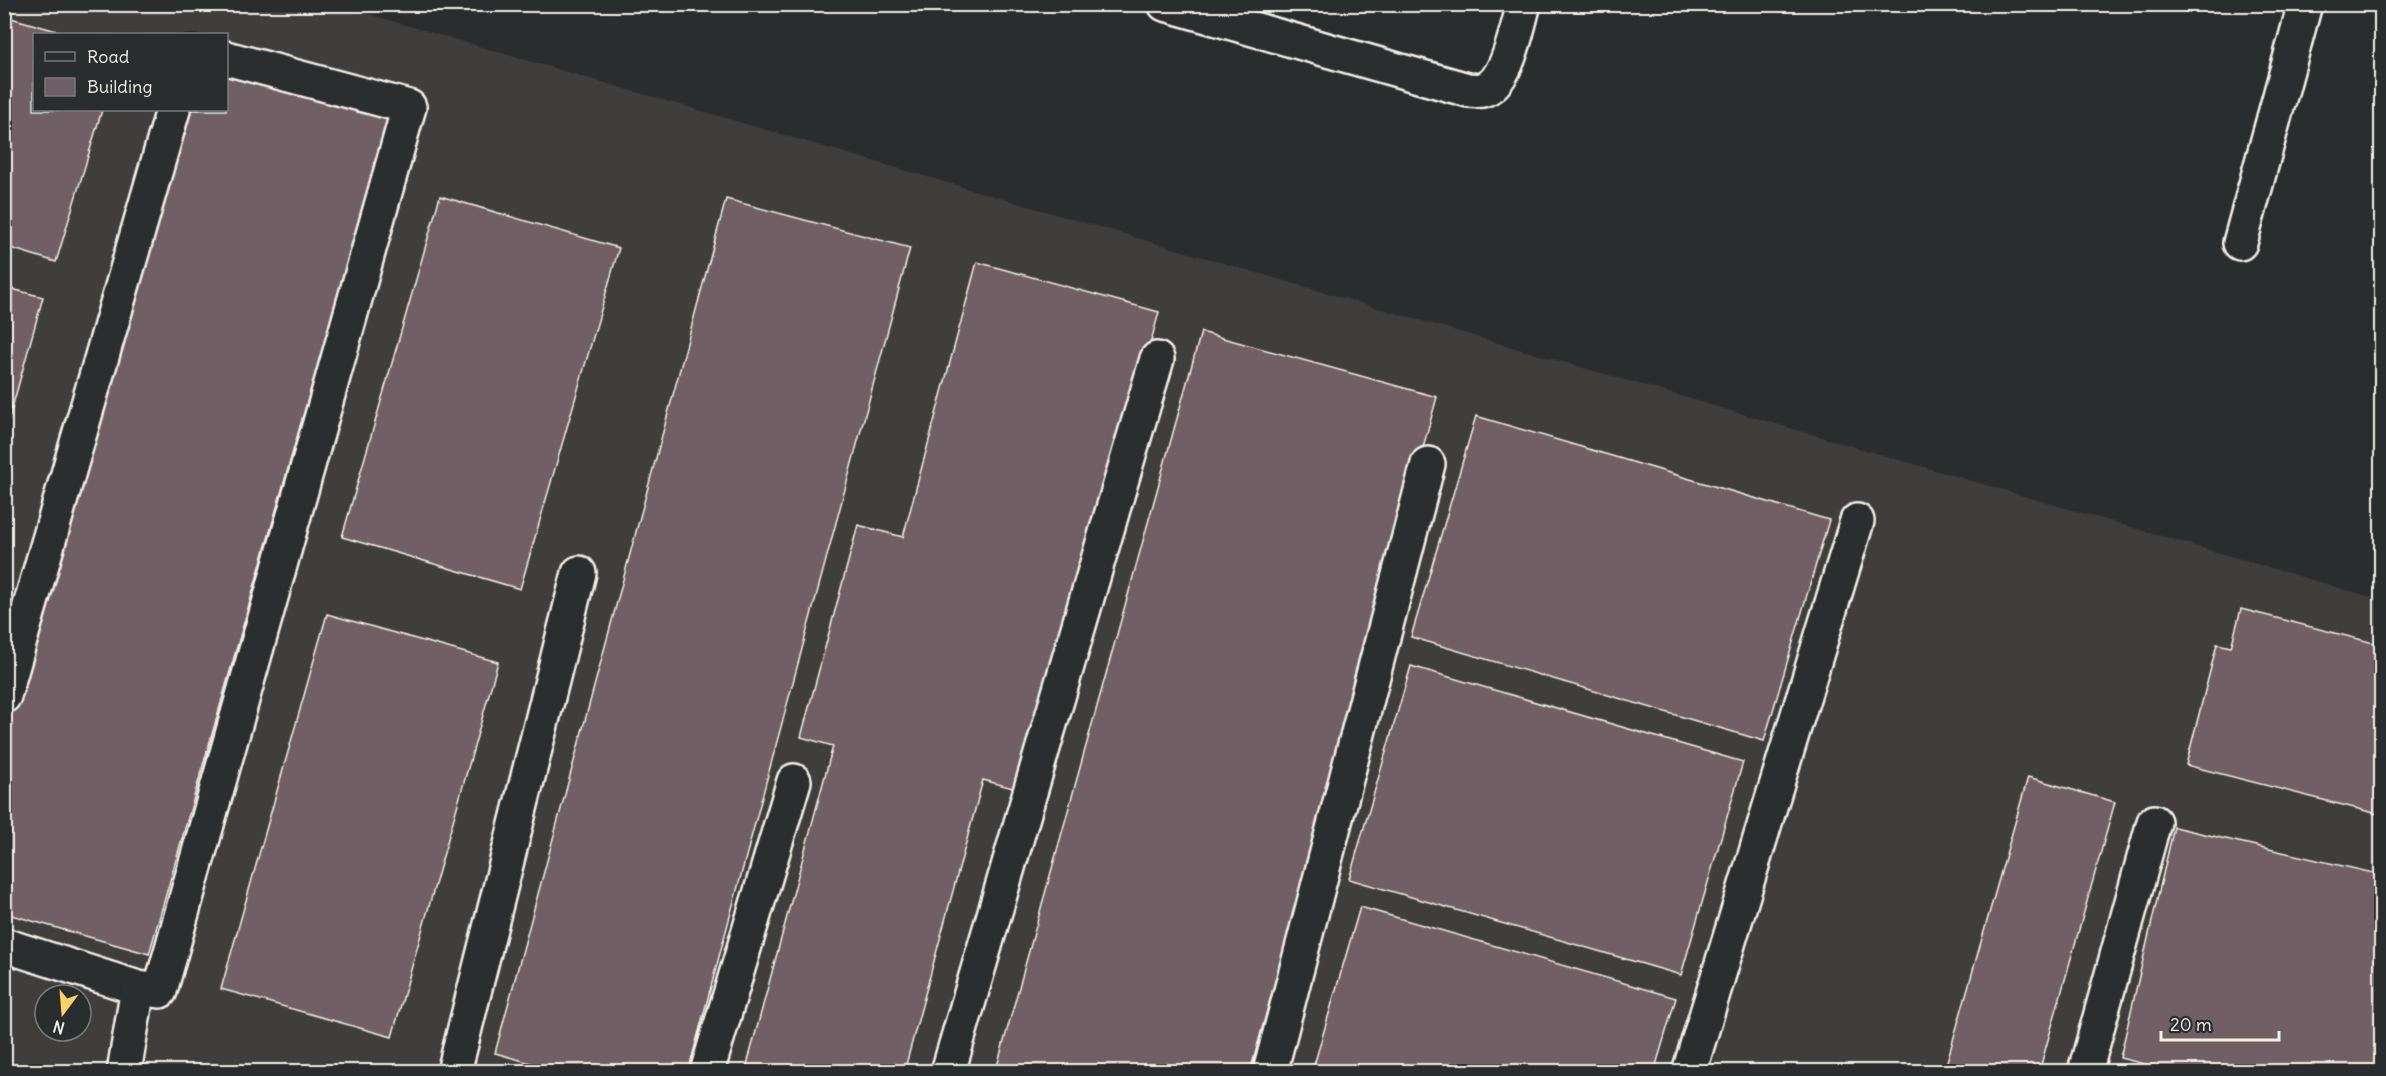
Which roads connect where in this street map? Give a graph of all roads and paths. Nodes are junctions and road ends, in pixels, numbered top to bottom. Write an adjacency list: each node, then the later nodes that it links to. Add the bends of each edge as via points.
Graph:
1 (1165, 4): 2 (lane, via 1468,90 1483,90 1496,82 1504,69)
2 (1524, 4)
3 (2305, 4): 6 (lane)
4 (228, 59): 15 (lane, via 409,107 160,991)
5 (173, 111): 11 (lane)
6 (2240, 243)
7 (1157, 359): 19 (lane)
8 (1428, 464): 20 (lane)
9 (1857, 521): 21 (lane)
10 (579, 573): 17 (lane)
11 (4, 696)
12 (794, 781): 18 (lane)
13 (2154, 822): 22 (lane)
14 (4, 945): 15 (lane)
15 (138, 988): 16 (lane)
16 (124, 1071)
17 (454, 1071)
18 (707, 1071)
19 (948, 1071)
20 (1270, 1071)
21 (1689, 1071)
22 (2085, 1071)

